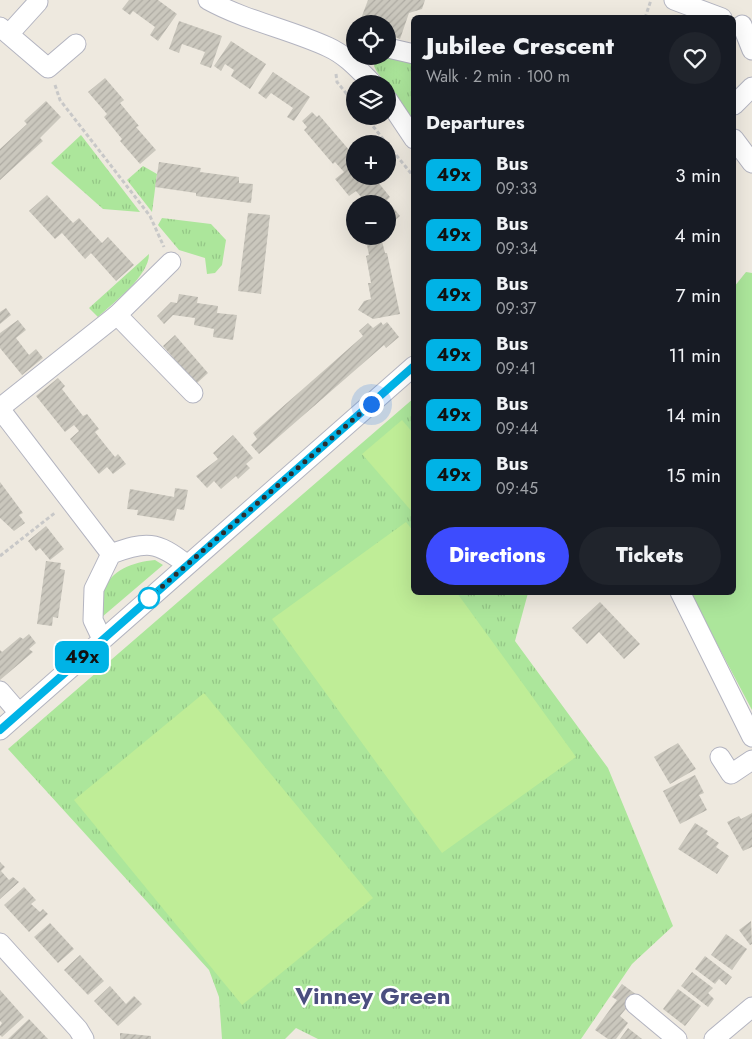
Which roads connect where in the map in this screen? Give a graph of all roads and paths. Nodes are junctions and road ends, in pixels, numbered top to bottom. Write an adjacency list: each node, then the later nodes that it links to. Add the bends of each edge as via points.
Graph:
1 (208, 0): 13 (street, via 226,10)
2 (651, 0): 5 (path)
3 (674, 0): 6 (street)
4 (38, 2): 8 (street)
5 (646, 15)
6 (714, 15)
7 (743, 25): 11 (street)
8 (4, 30): 15 (street)
9 (76, 44): 15 (street)
10 (396, 50): 12 (street)
11 (752, 50)
12 (411, 53)
13 (346, 54)
14 (357, 65): 16 (street)
15 (48, 68): 27 (path, via 60,100 150,216)
16 (366, 75)
17 (752, 86): 18 (street)
18 (736, 103)
19 (396, 112): 21 (street)
20 (372, 125): 22 (path)
21 (411, 134)
22 (380, 135)
23 (736, 142): 25 (street)
24 (396, 155): 26 (path)
25 (752, 163)
26 (411, 173)
27 (171, 262): 28 (street)
28 (117, 315): 30 (street); 31 (street)
29 (411, 369): 35 (street)
30 (193, 393)
31 (0, 409): 32 (street)
32 (70, 501): 33 (street); 34 (path)
33 (111, 554): 35 (street, via 139,544 167,549); 37 (street, via 94,589 93,620)
34 (0, 556)
35 (186, 564): 37 (street)
36 (687, 595): 41 (street)
37 (102, 639): 39 (street)
38 (0, 691): 39 (street)
39 (19, 713): 40 (street)
40 (0, 730)
41 (752, 737)
42 (720, 757): 43 (street, via 731,774)
43 (752, 760)
44 (0, 942): 47 (street)
45 (635, 1004): 48 (street)
46 (752, 1007): 49 (street)
47 (84, 1039)
48 (677, 1039)
49 (714, 1039)

